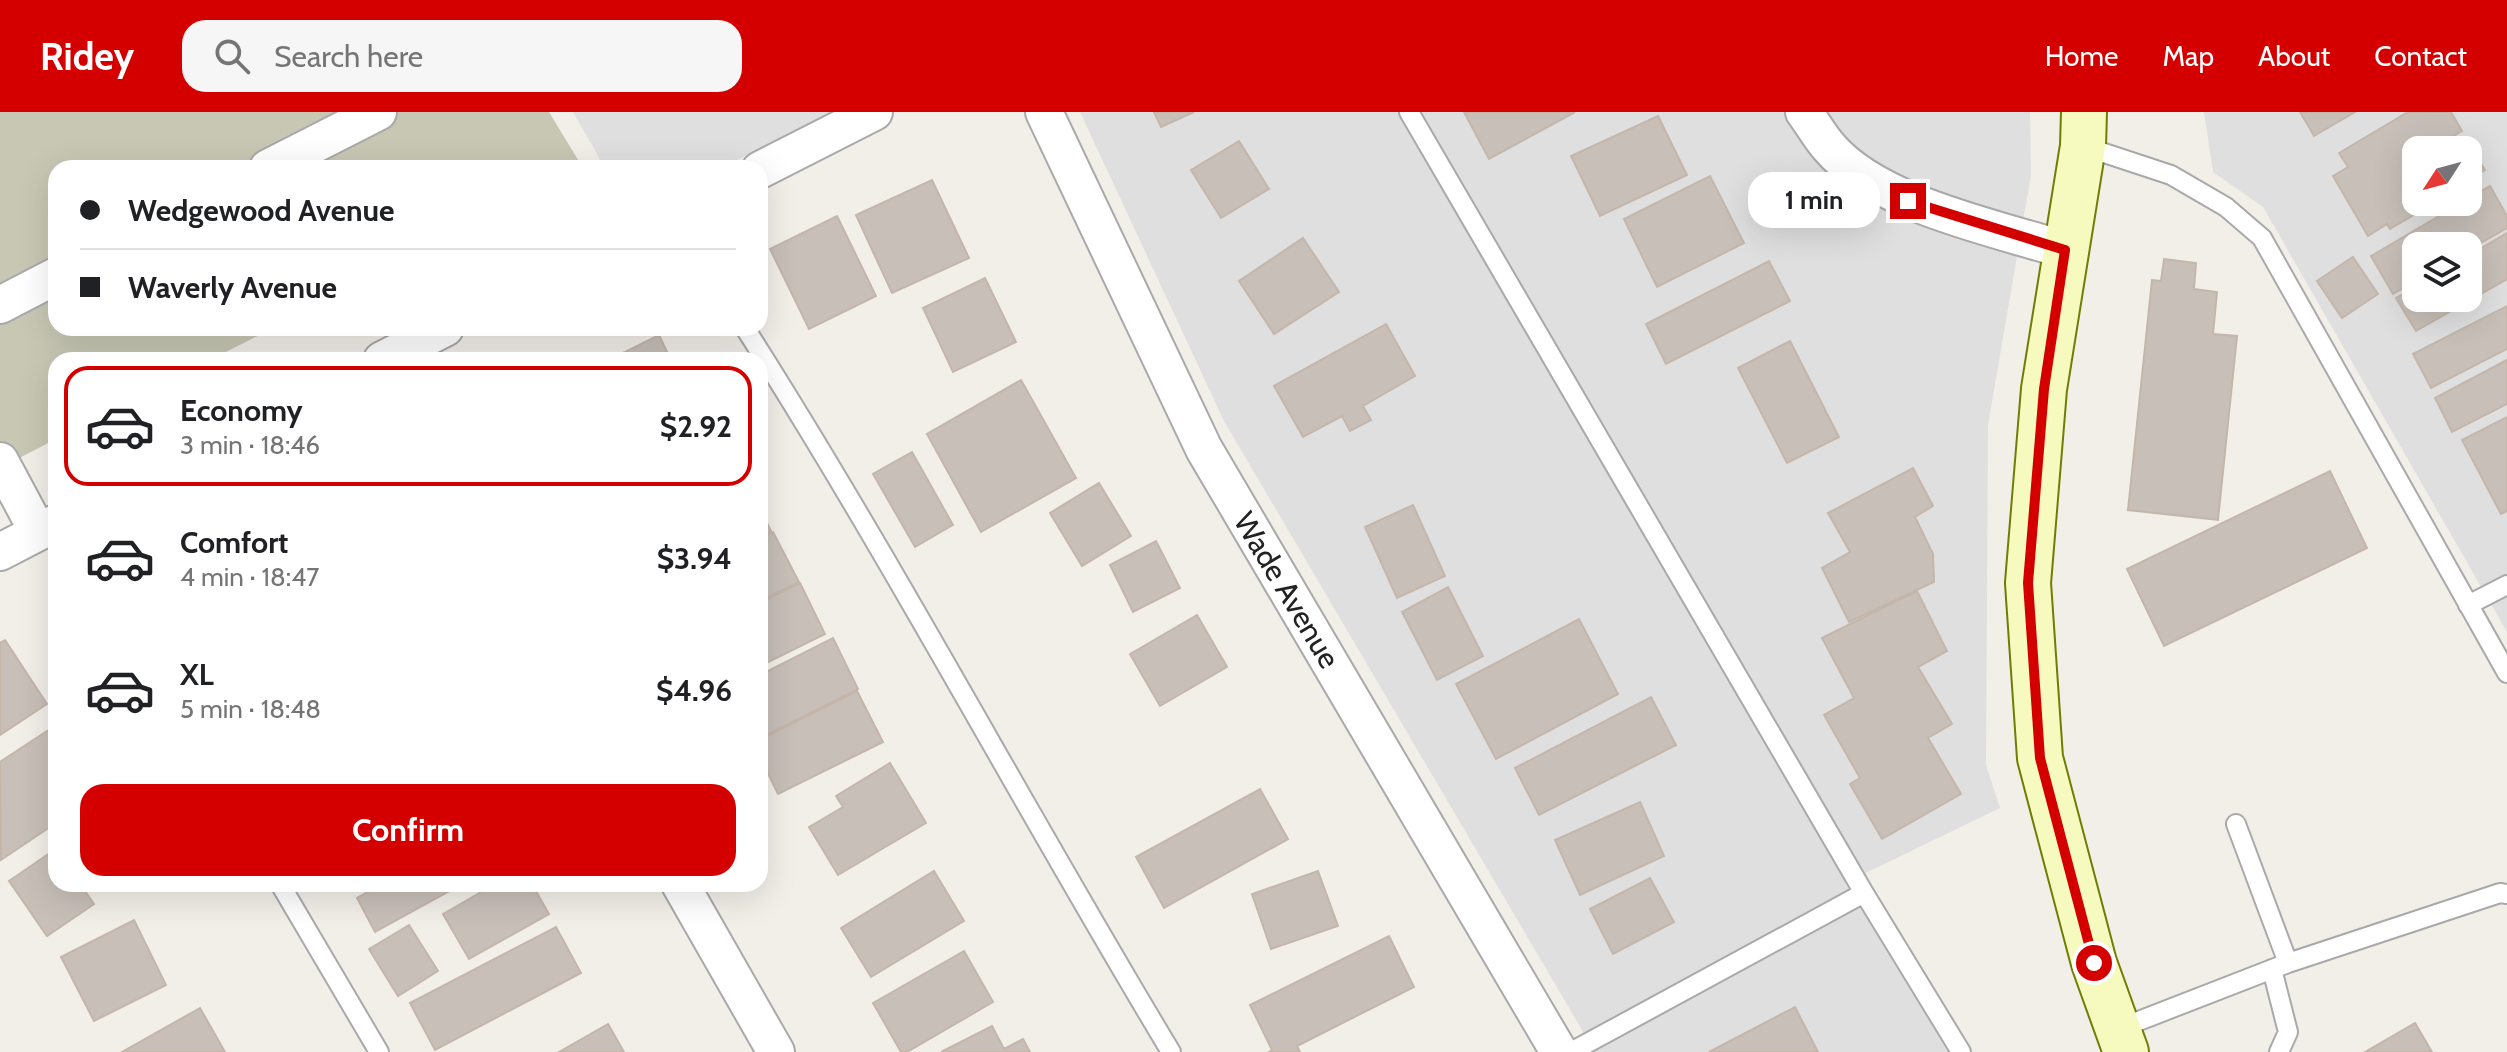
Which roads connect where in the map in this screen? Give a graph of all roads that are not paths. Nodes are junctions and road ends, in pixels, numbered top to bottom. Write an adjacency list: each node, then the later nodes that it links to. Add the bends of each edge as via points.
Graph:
1 (378, 112): 7 (street)
2 (874, 112): 8 (street)
3 (1044, 112): 32 (street, Wade Avenue, via 1204,449)
4 (1409, 112): 24 (lane)
5 (1804, 112): 9 (street, via 1830,149 1866,178 1908,201)
6 (2083, 129): 9 (main road); 19 (lane, via 2148,170 2171,175 2226,207 2262,238)
7 (284, 160)
8 (768, 166)
9 (2065, 250): 28 (main road, via 2044,389 2028,583 2040,758 2094,963)
10 (48, 280): 11 (street)
11 (0, 305)
12 (429, 336): 13 (street)
13 (398, 352)
14 (768, 364): 31 (lane)
15 (0, 461): 16 (street)
16 (47, 527): 17 (street)
17 (0, 552)
18 (2507, 585): 19 (lane)
19 (2468, 605): 20 (lane)
20 (2507, 673)
21 (2236, 824): 26 (lane)
22 (285, 892): 29 (lane)
23 (685, 892): 30 (street)
24 (1864, 893): 33 (lane); 34 (lane)
25 (2507, 894): 26 (lane)
26 (2280, 966): 27 (lane); 28 (lane)
27 (2288, 1032): 35 (lane); 36 (lane)
28 (2122, 1041)
29 (379, 1052)
30 (776, 1052)
31 (1171, 1052)
32 (1559, 1052)
33 (1571, 1052)
34 (1961, 1052)
35 (2279, 1052)
36 (2298, 1052)

